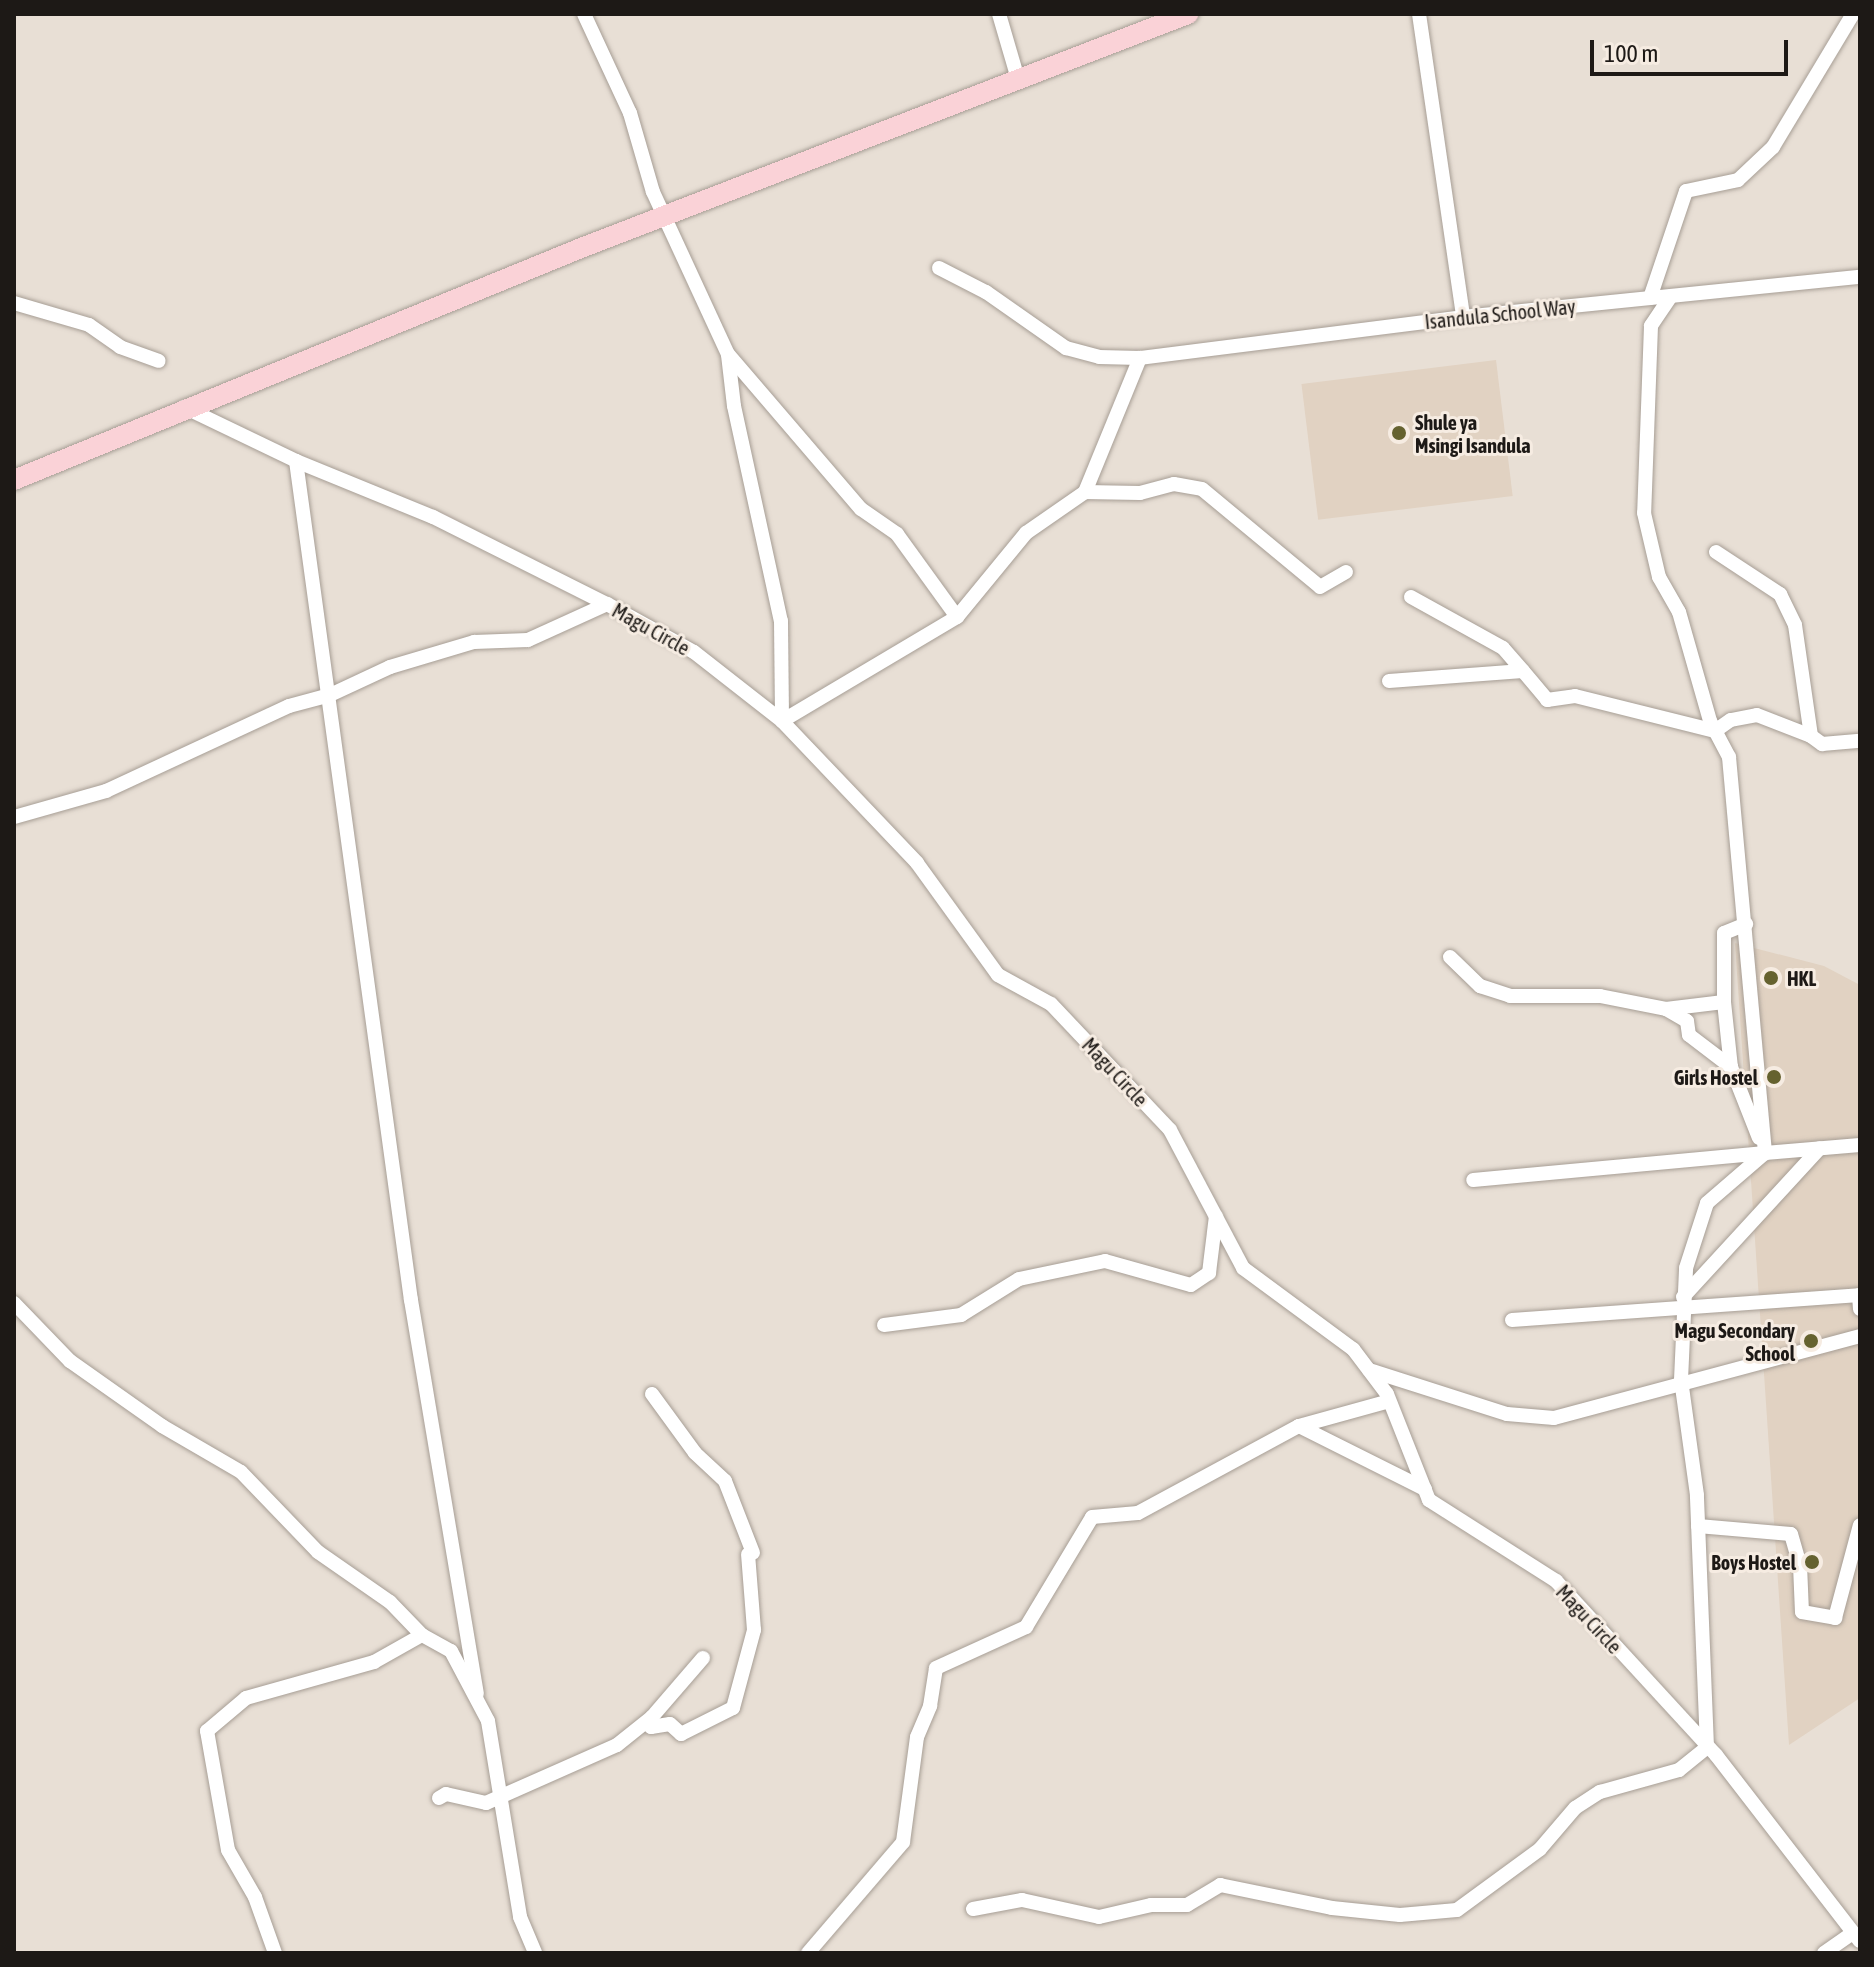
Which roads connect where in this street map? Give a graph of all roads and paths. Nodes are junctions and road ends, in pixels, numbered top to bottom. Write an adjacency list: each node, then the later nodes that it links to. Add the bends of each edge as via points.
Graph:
1 (584, 14): 7 (street, via 630,113 653,192)
2 (999, 14): 6 (street)
3 (1188, 14): 6 (main road)
4 (1419, 14): 13 (street)
5 (1853, 14): 11 (street, via 1773,147 1738,180 1686,191)
6 (1018, 79): 7 (main road)
7 (667, 215): 14 (street); 17 (main road)
8 (939, 268): 15 (street, Isandula School Way, via 986,292 1066,348 1099,357)
9 (1860, 277): 10 (street, Isandula School Way)
10 (1671, 296): 11 (street, Isandula School Way); 30 (street, via 1651,326 1644,513 1659,577 1679,612)
11 (1650, 298): 13 (street, Isandula School Way)
12 (14, 303): 16 (street, via 89,325 120,347)
13 (1463, 317): 15 (street, Isandula School Way)
14 (728, 354): 25 (street, via 861,509 897,534); 29 (street, via 734,406 781,621)
15 (1140, 358): 20 (street)
16 (159, 361)
17 (184, 407): 18 (street, Magu Circle); 19 (main road)
18 (296, 461): 24 (street, Magu Circle, via 433,517); 28 (street)
19 (14, 480)
20 (1085, 492): 22 (street, via 1140,493 1174,484 1202,489 1320,587); 25 (street, via 1026,533)
21 (1716, 552): 31 (street, via 1780,594 1795,625)
22 (1346, 572)
23 (1411, 597): 26 (street, via 1503,648)
24 (607, 604): 28 (street, via 528,640 474,642 390,667); 29 (street, Magu Circle, via 694,652)
25 (957, 617): 29 (street)
26 (1523, 671): 27 (street); 30 (street, via 1547,700 1575,696)
27 (1389, 681)
28 (330, 695): 33 (street, via 289,706 106,791); 60 (street, via 412,1308)
29 (782, 721): 43 (street, Magu Circle, via 917,863 998,975 1051,1004 1170,1130)
30 (1715, 731): 31 (street, via 1731,720 1757,715); 34 (street, via 1729,757)
31 (1811, 736): 32 (street, via 1822,744)
32 (1860, 741)
33 (14, 817)
34 (1746, 924): 36 (street, via 1724,933); 41 (street)
35 (1450, 957): 37 (street, via 1480,986 1510,996 1600,996)
36 (1724, 1002): 37 (street); 38 (street)
37 (1666, 1009): 38 (street, via 1687,1021 1689,1035)
38 (1731, 1067): 41 (street)
39 (1860, 1145): 40 (street)
40 (1820, 1148): 41 (street); 45 (street)
41 (1765, 1153): 42 (street); 45 (street, via 1707,1203 1686,1268)
42 (1473, 1180)
43 (1216, 1216): 48 (street, via 1209,1273 1191,1285 1105,1261 1019,1279 961,1315); 50 (street, Magu Circle, via 1243,1268 1353,1349)
44 (14, 1303): 58 (street, via 70,1361 162,1426 241,1472 318,1552 390,1602)
45 (1684, 1303): 46 (street, via 1859,1295); 47 (street); 51 (street)
46 (1860, 1309)
47 (1512, 1320)
48 (884, 1325)
49 (1860, 1336): 51 (street)
50 (1368, 1370): 51 (street, via 1507,1414 1554,1418); 53 (street, Magu Circle)
51 (1681, 1380): 57 (street)
52 (652, 1394): 61 (street, via 695,1453 725,1481 750,1554 754,1630 733,1708 681,1734 670,1724 651,1727)
53 (1389, 1401): 54 (street); 55 (street, Magu Circle)
54 (1299, 1426): 55 (street); 69 (street, via 1138,1513 1092,1517 1026,1627 936,1668 930,1706 917,1737 903,1842)
55 (1425, 1489): 62 (street, Magu Circle, via 1429,1500 1556,1581)
56 (1860, 1525): 57 (street, via 1835,1618 1802,1612 1800,1565 1791,1534)
57 (1698, 1526): 62 (street)
58 (422, 1635): 60 (street, via 451,1651); 67 (street, via 374,1662 246,1698 207,1731 228,1850 255,1897)
59 (703, 1658): 61 (street, via 661,1700)
60 (477, 1693): 63 (street, via 488,1721)
61 (652, 1717): 63 (street, via 617,1745)
62 (1707, 1747): 65 (street, via 1679,1770 1600,1792 1575,1808 1540,1849 1457,1910 1400,1915 1332,1908 1220,1885 1187,1905 1151,1905 1099,1917 1022,1900); 66 (street, Magu Circle)
63 (501, 1796): 64 (street, via 476,1804 446,1794); 68 (street, via 520,1917)
64 (439, 1798)
65 (973, 1909)
66 (1857, 1937): 70 (street)
67 (275, 1953)
68 (535, 1953)
69 (808, 1953)
70 (1824, 1953)

